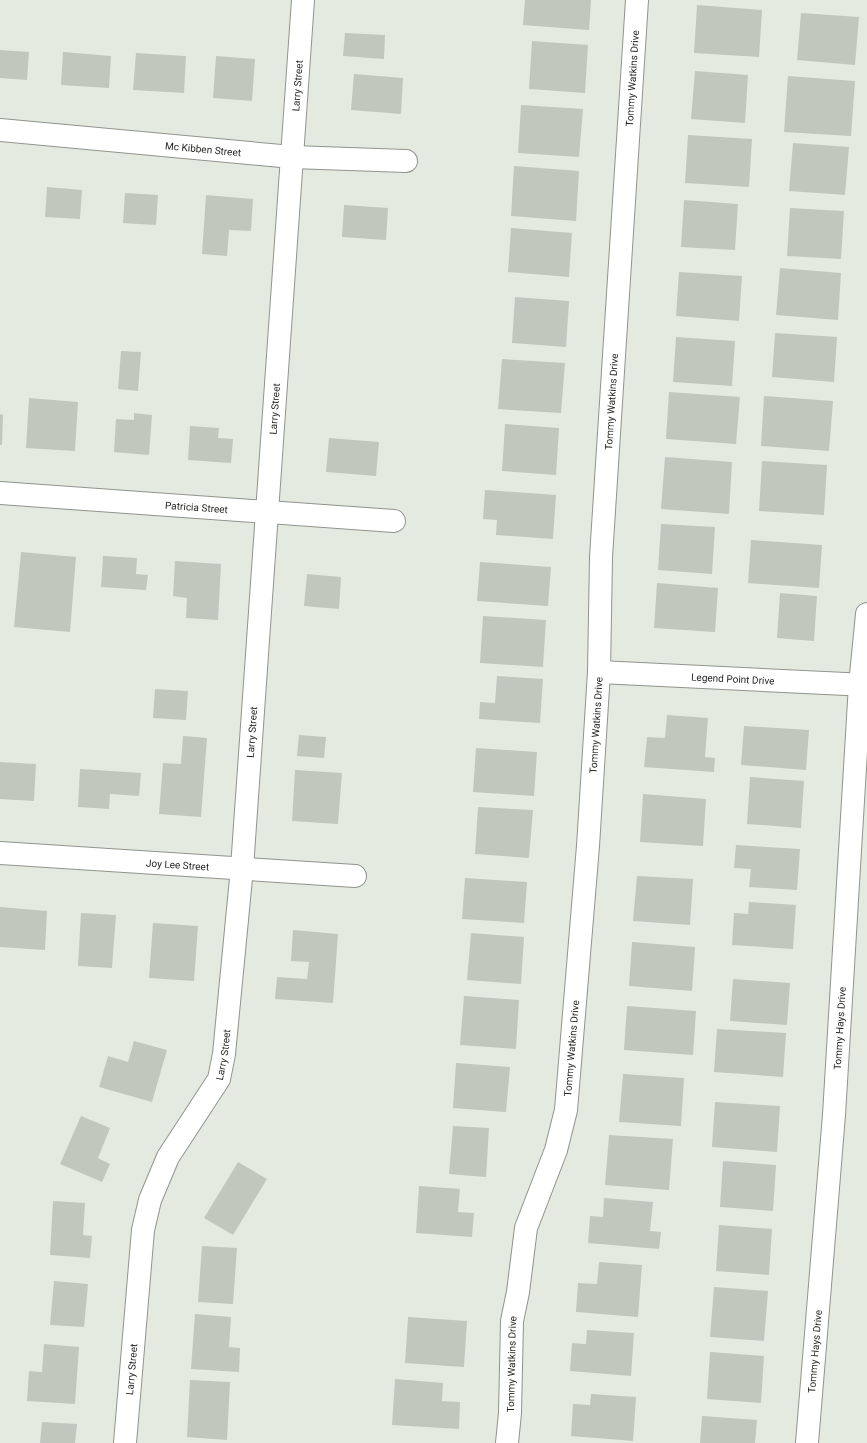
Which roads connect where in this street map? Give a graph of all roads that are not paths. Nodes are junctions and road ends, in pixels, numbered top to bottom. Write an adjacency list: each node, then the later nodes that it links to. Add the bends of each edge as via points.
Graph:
1 (303, 0): 4 (street, Larry Street)
2 (637, 0): 10 (street, Tommy Watkins Drive, via 601,557)
3 (0, 130): 4 (street, Mc Kibben Street)
4 (292, 157): 5 (street, Mc Kibben Street); 7 (street, Larry Street)
5 (406, 161)
6 (0, 493): 7 (street, Patricia Street)
7 (267, 512): 8 (street, Patricia Street); 13 (street, Larry Street)
8 (394, 521)
9 (867, 614): 11 (street, Tommy Hays Drive)
10 (598, 672): 11 (street, Legend Point Drive); 16 (street, Tommy Watkins Drive, via 588,846 566,1110 556,1150 526,1228 512,1321)
11 (864, 685): 17 (street, Tommy Hays Drive, via 834,1115)
12 (0, 853): 13 (street, Joy Lee Street)
13 (242, 868): 14 (street, Joy Lee Street); 15 (street, Larry Street, via 224,1054 219,1079 168,1157 150,1200 143,1230)
14 (355, 876)
15 (125, 1443)
16 (507, 1443)
17 (807, 1443)

